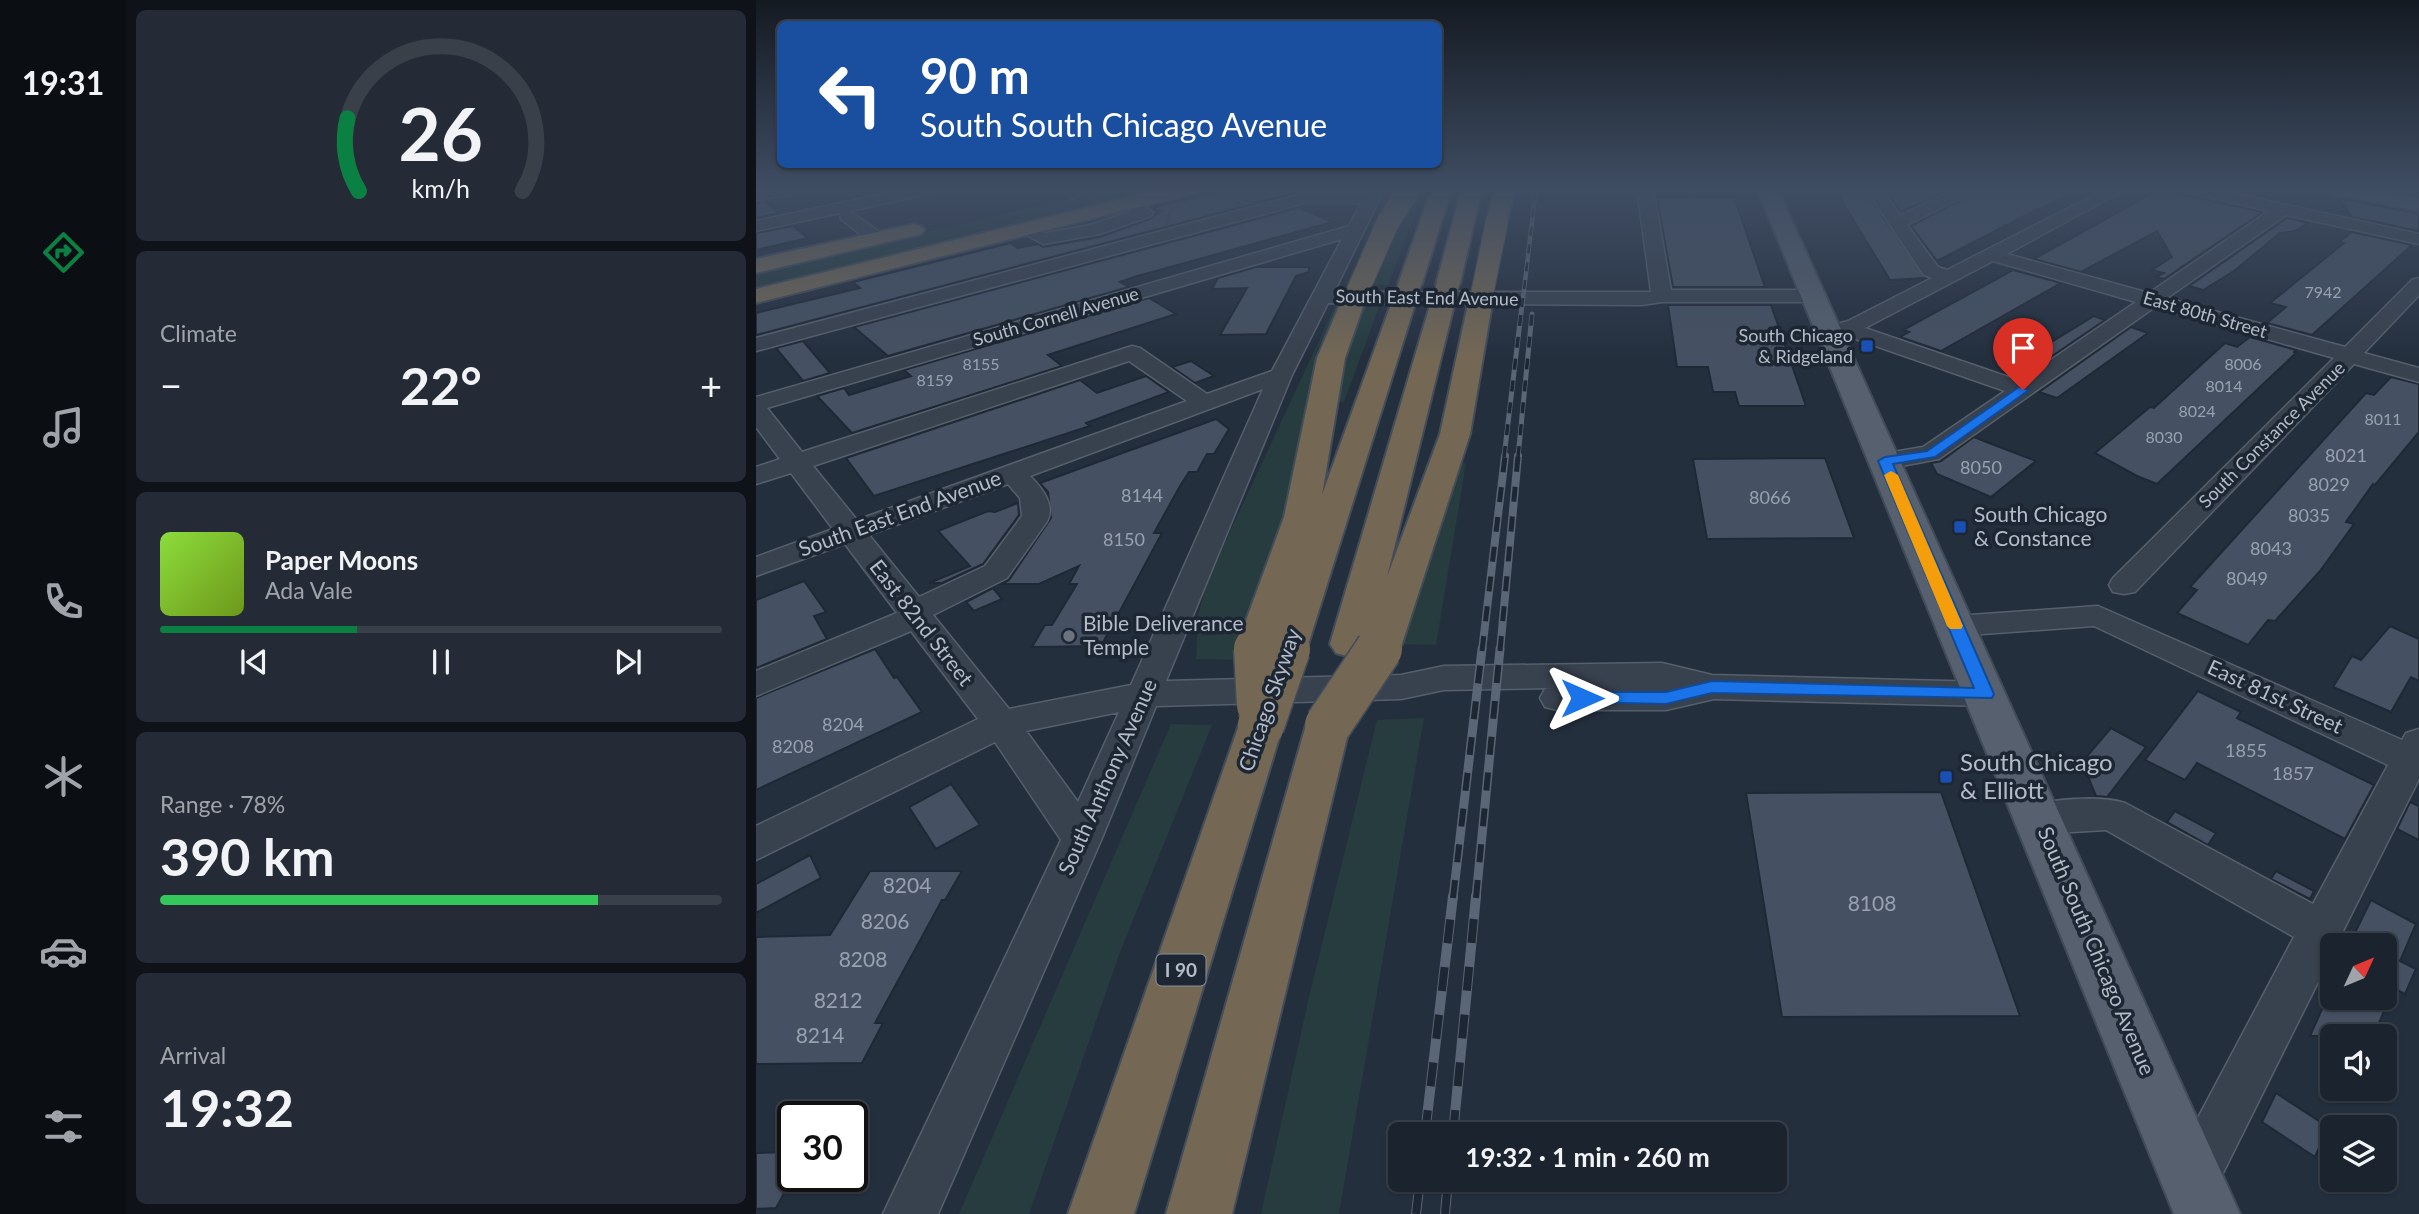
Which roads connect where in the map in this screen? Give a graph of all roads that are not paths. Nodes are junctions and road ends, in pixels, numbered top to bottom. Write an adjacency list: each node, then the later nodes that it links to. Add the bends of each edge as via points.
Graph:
1 (847, 245): 18 (highway)
2 (1023, 245): 21 (highway)
3 (1032, 245): 4 (street, via 1036,258 1061,257)
4 (1108, 245)
5 (1130, 245): 27 (street)
6 (1302, 245): 33 (street, South Cornell Avenue)
7 (1352, 245): 24 (street, South Anthony Avenue)
8 (1373, 245): 24 (highway, bridge)
9 (1423, 245): 45 (highway, Chicago Skyway)
10 (1458, 245): 44 (highway)
11 (1493, 245): 44 (highway, bridge, via 1455,434)
12 (1654, 245): 22 (street)
13 (1791, 245): 23 (main road, South South Chicago Avenue)
14 (1912, 245): 19 (street, via 1931,271)
15 (2011, 245): 17 (street)
16 (2232, 245): 25 (street)
17 (1991, 255): 19 (street); 25 (street, East 80th Street)
18 (756, 266)
19 (1949, 277): 26 (street)
20 (2419, 284): 28 (street, South Constance Avenue)
21 (756, 296)
22 (1662, 296): 23 (street, South East End Avenue); 24 (street, South East End Avenue)
23 (1813, 296): 26 (main road, South South Chicago Avenue)
24 (1337, 300): 29 (street, South Anthony Avenue); 45 (highway, via 1331,358)
25 (2152, 300): 28 (street, East 80th Street); 31 (street)
26 (1837, 330): 31 (street); 35 (main road, South South Chicago Avenue)
27 (756, 345)
28 (2351, 356): 30 (street, East 80th Street); 41 (street, South Constance Avenue)
29 (1282, 375): 32 (street, South East End Avenue); 47 (street, South Anthony Avenue)
30 (2419, 375)
31 (2023, 390): 35 (street, via 1930,454)
32 (1205, 403): 36 (street, via 1132,353); 37 (street, South East End Avenue)
33 (756, 404)
34 (756, 411): 36 (street, East 82nd Street)
35 (1885, 461): 43 (main road, South South Chicago Avenue)
36 (796, 463): 38 (street); 39 (street, East 82nd Street)
37 (1013, 473): 39 (street, South East End Avenue); 42 (street, via 1035,497 1036,517 996,572)
38 (756, 476)
39 (850, 532): 40 (street, South East End Avenue); 42 (street, East 82nd Street)
40 (756, 567)
41 (2124, 585)
42 (913, 614): 46 (street); 49 (street, East 82nd Street)
43 (1955, 626): 48 (main road, South South Chicago Avenue); 50 (street, East 81st Street, via 2098,616)
44 (1366, 644): 58 (highway, via 1328,725)
45 (1273, 645): 57 (highway, Chicago Skyway / I 90, bridge, via 1261,725)
46 (756, 684)
47 (1145, 694): 48 (street, via 1401,687 1443,697 1666,698 1712,687); 49 (street); 52 (street, South Anthony Avenue)
48 (1986, 694): 51 (main road, South South Chicago Avenue)
49 (1000, 723): 52 (street, East 82nd Street); 53 (street)
50 (2416, 755): 54 (street)
51 (2039, 818): 54 (street, via 2111,814); 55 (main road, South South Chicago Avenue)
52 (1082, 838): 56 (street, South Anthony Avenue)
53 (756, 845)
54 (2321, 930): 55 (street)
55 (2199, 1196)
56 (910, 1214)
57 (1101, 1214)
58 (1199, 1214)

